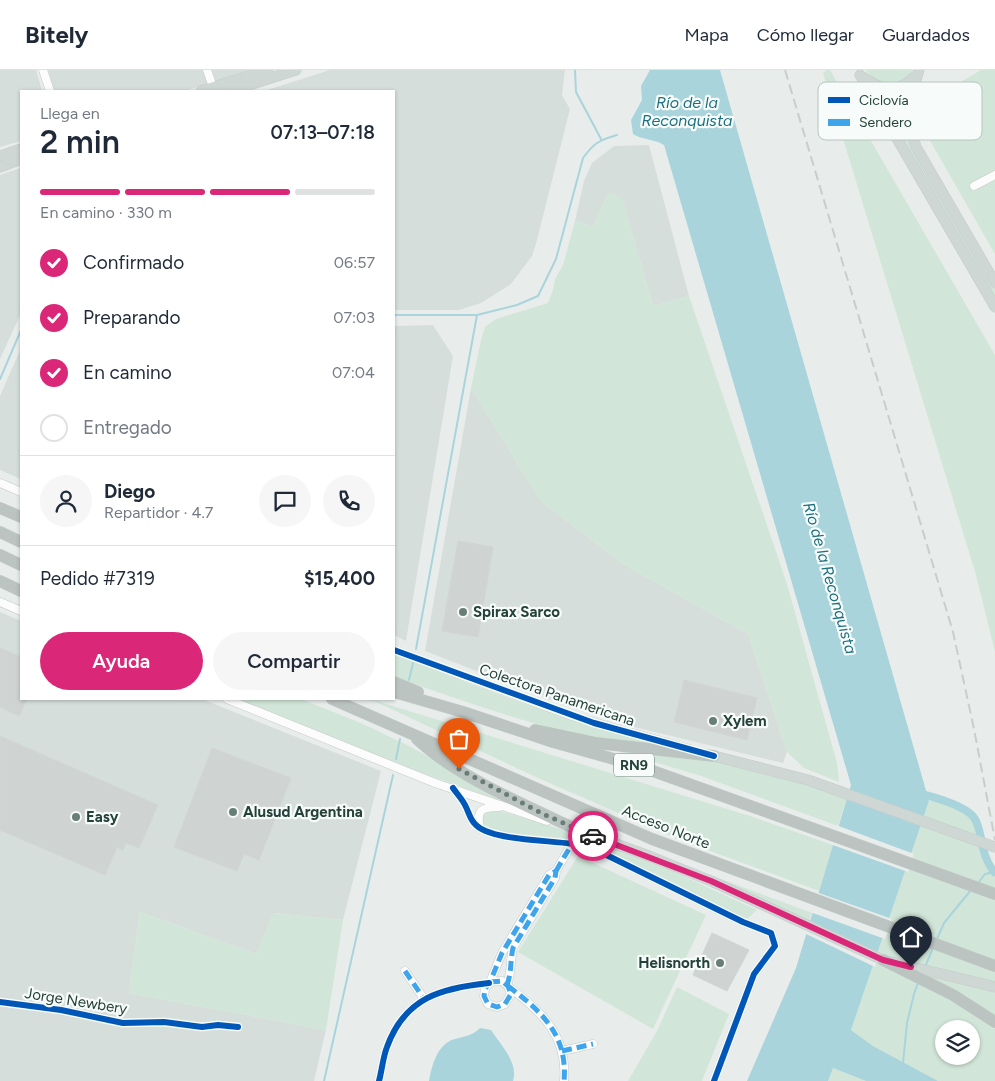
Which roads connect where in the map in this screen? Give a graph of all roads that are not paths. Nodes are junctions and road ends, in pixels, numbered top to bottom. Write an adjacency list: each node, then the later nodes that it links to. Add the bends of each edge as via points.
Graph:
1 (43, 70): 10 (street)
2 (207, 70): 9 (street)
3 (268, 70): 9 (main road)
4 (295, 70): 12 (main road)
5 (919, 71): 8 (main road)
6 (859, 73): 7 (main road)
7 (870, 82)
8 (910, 82)
9 (213, 87): 11 (main road)
10 (50, 90)
11 (204, 90)
12 (234, 90)
13 (898, 140): 22 (main road)
14 (914, 140): 21 (main road)
15 (20, 149): 16 (main road)
16 (0, 156)
17 (20, 160): 18 (main road)
18 (0, 167)
19 (995, 175): 20 (street)
20 (974, 186)
21 (995, 282)
22 (995, 307)
23 (0, 483): 24 (street)
24 (20, 492)
25 (0, 508): 26 (highway)
26 (20, 517)
27 (0, 532): 28 (highway)
28 (20, 542)
29 (0, 555): 31 (highway)
30 (0, 563): 32 (highway)
31 (20, 565)
32 (20, 570)
33 (0, 581): 34 (highway)
34 (20, 590)
35 (0, 602): 36 (street)
36 (20, 611)
37 (395, 650): 44 (street, Colectora Panamericana, via 587,721)
38 (395, 682): 42 (highway)
39 (395, 692): 42 (highway, RN9)
40 (228, 700): 45 (street)
41 (334, 700): 43 (highway, Acceso Norte)
42 (463, 712): 44 (highway, via 596,742); 52 (highway, RN9, via 639,766)
43 (412, 734): 48 (highway, via 435,756); 56 (highway, Acceso Norte, via 652,840)
44 (714, 756): 50 (main road, Colectora Panamericana, via 835,789)
45 (452, 788): 46 (street); 47 (street)
46 (505, 807): 47 (street, via 481,810 478,817); 48 (street)
47 (480, 828): 49 (street, via 497,835)
48 (580, 831): 55 (main road, via 671,864)
49 (573, 842): 51 (street); 73 (street, via 600,850 728,915 768,930 773,936 773,949 754,974)
50 (995, 847)
51 (556, 871): 53 (street, via 550,875); 54 (street)
52 (995, 894)
53 (502, 953): 54 (street); 58 (street)
54 (511, 957): 60 (street, via 512,972)
55 (883, 960): 61 (main road); 67 (highway, via 953,995)
56 (995, 966)
57 (405, 970): 63 (street)
58 (490, 982): 59 (street); 60 (street, via 496,980); 62 (street)
59 (471, 985): 62 (street, via 479,988); 63 (street, via 455,987)
60 (508, 986): 64 (street); 65 (street, via 511,994)
61 (995, 987)
62 (484, 996): 65 (street, via 488,1004 497,1007)
63 (424, 999): 71 (street, via 412,1008 393,1032)
64 (526, 999): 65 (street); 70 (street, via 546,1018)
65 (508, 1001)
66 (0, 1002): 68 (street, Jorge Newbery, via 62,1010 123,1023)
67 (995, 1022)
68 (238, 1027)
69 (593, 1044): 70 (street)
70 (562, 1051): 72 (street)
71 (379, 1081)
72 (564, 1081)
73 (714, 1081)

